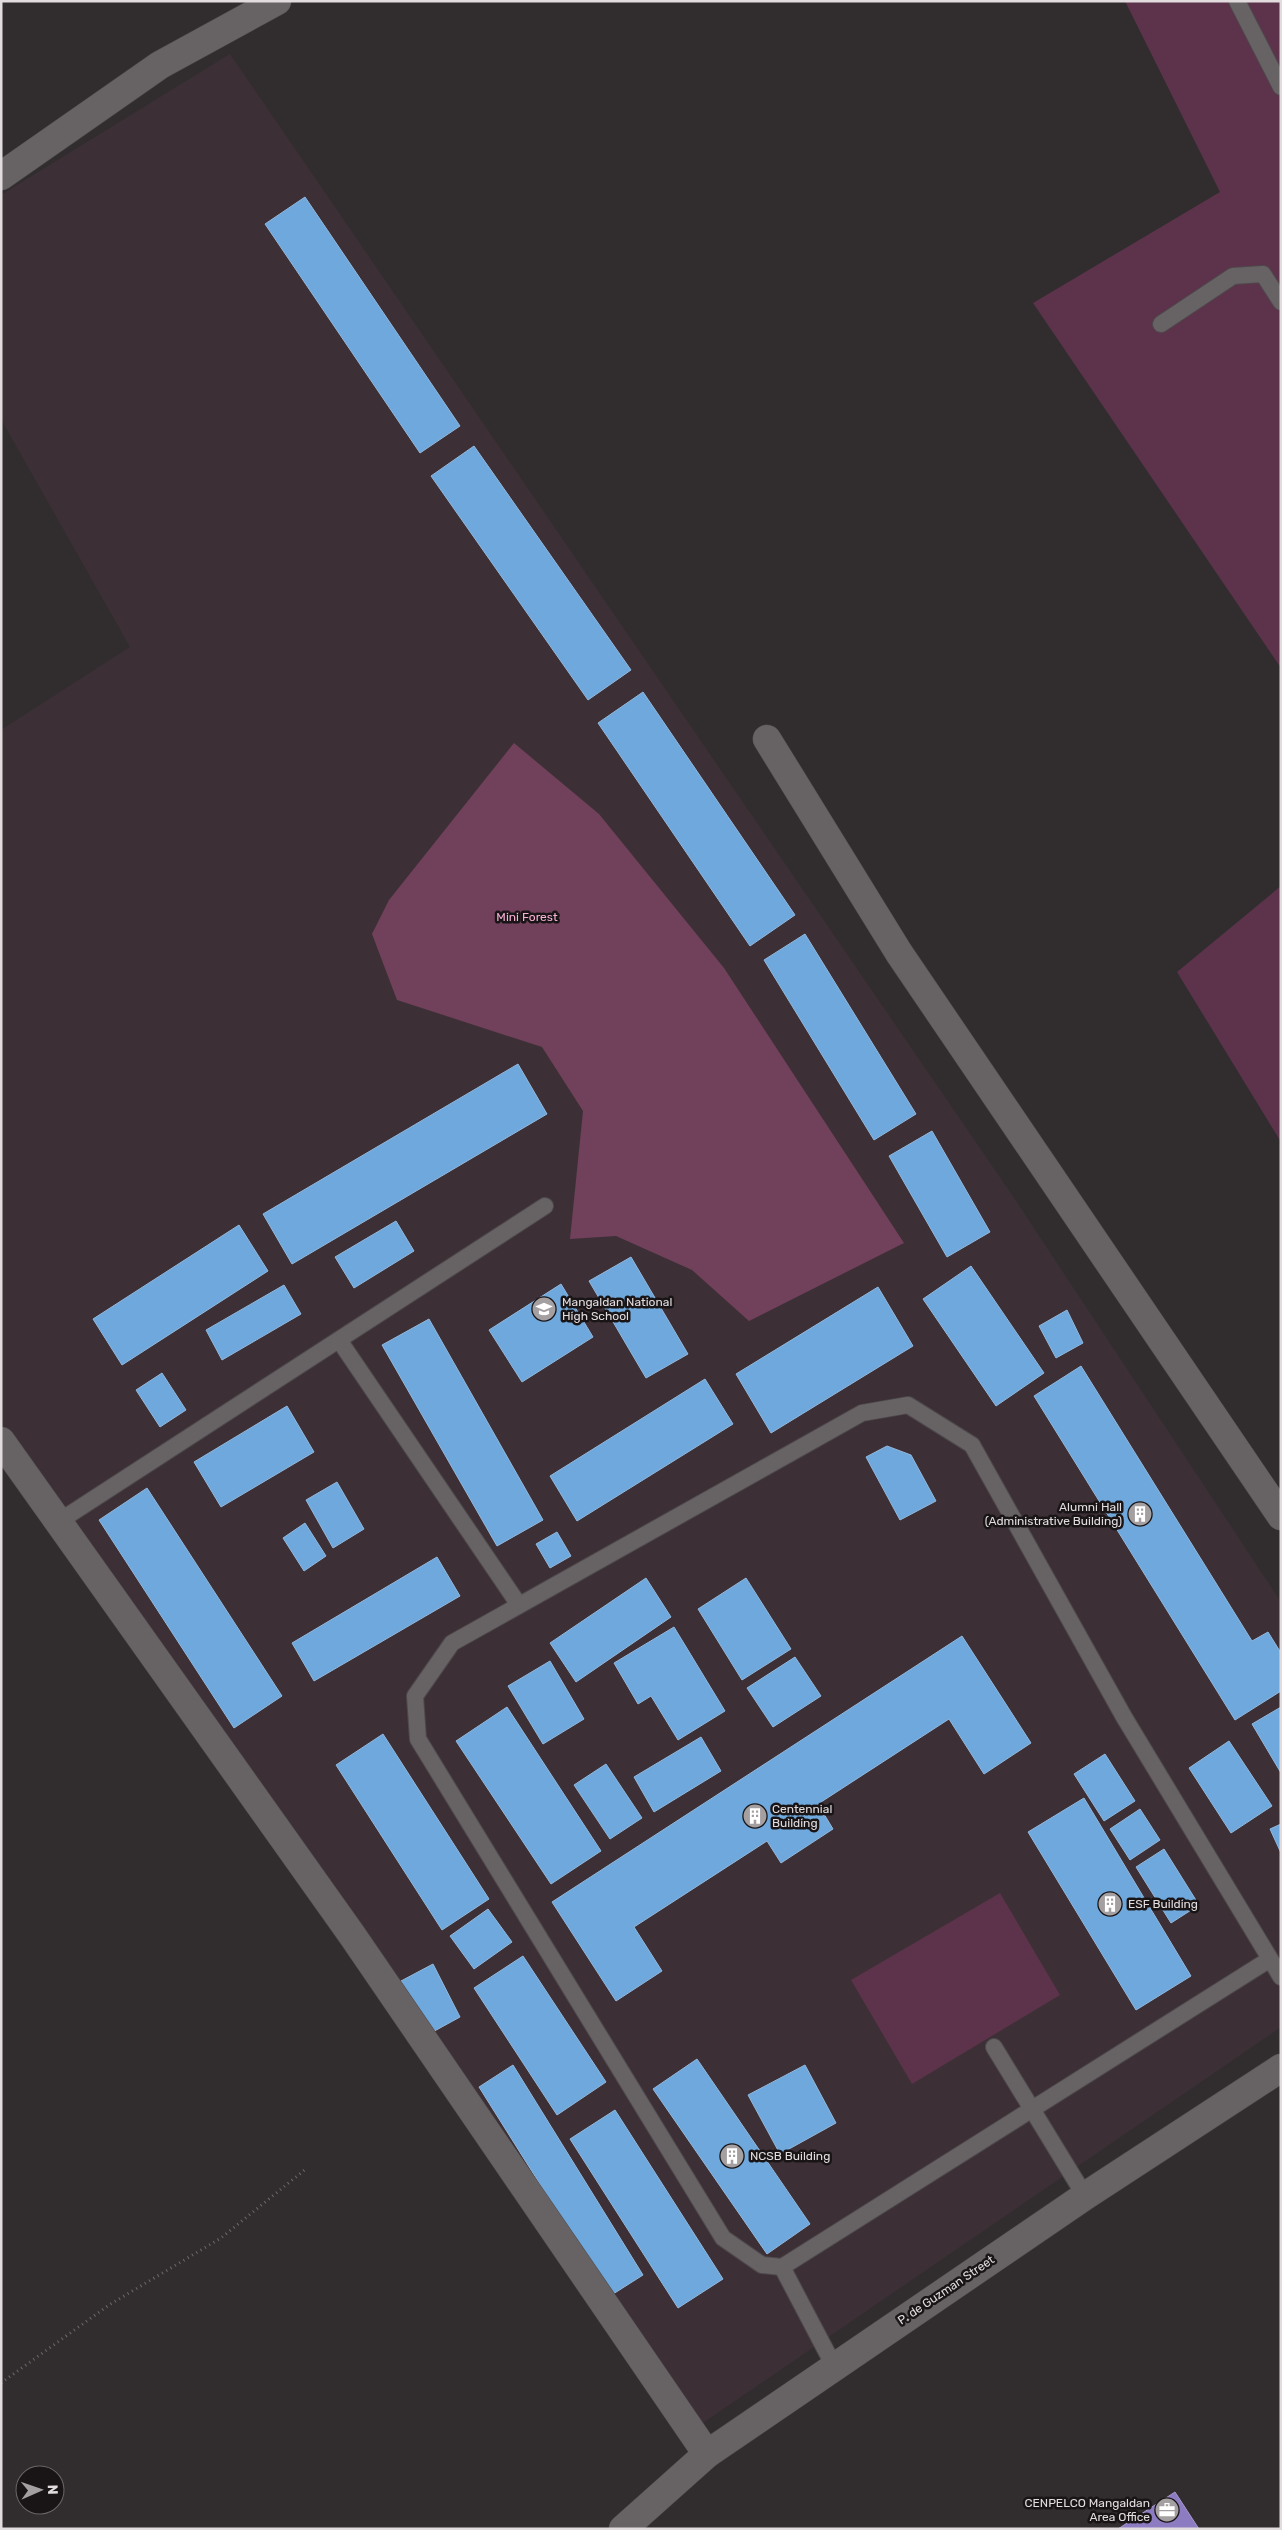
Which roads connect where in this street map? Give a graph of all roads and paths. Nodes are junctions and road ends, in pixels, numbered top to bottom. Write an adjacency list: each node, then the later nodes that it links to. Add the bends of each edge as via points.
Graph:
1 (277, 1): 4 (street, via 160,65)
2 (1237, 1): 3 (lane)
3 (1281, 87)
4 (1, 176)
5 (1281, 302): 6 (lane, via 1263,274 1233,276)
6 (1161, 324)
7 (767, 739): 11 (street, via 900,953)
8 (545, 1206): 9 (lane)
9 (339, 1340): 12 (lane); 13 (lane)
10 (1, 1441): 12 (street)
11 (1281, 1516)
12 (58, 1522): 24 (street, via 352,1935)
13 (519, 1605): 14 (lane, via 862,1413 908,1405 972,1445 1124,1717); 21 (lane, via 452,1643 415,1696 418,1739 723,2238 762,2265)
14 (1270, 1960): 15 (lane); 18 (lane)
15 (1281, 1976)
16 (994, 2047): 18 (lane)
17 (1281, 2068): 20 (street, P. de Guzman Street)
18 (1031, 2109): 20 (lane); 21 (lane)
19 (307, 2168): 23 (path, via 221,2238 109,2305)
20 (1086, 2196): 22 (street, P. de Guzman Street)
21 (782, 2267): 22 (lane)
22 (834, 2366): 24 (street, P. de Guzman Street)
23 (1, 2383)
24 (707, 2454): 25 (street, P. de Guzman Street)
25 (623, 2529)

